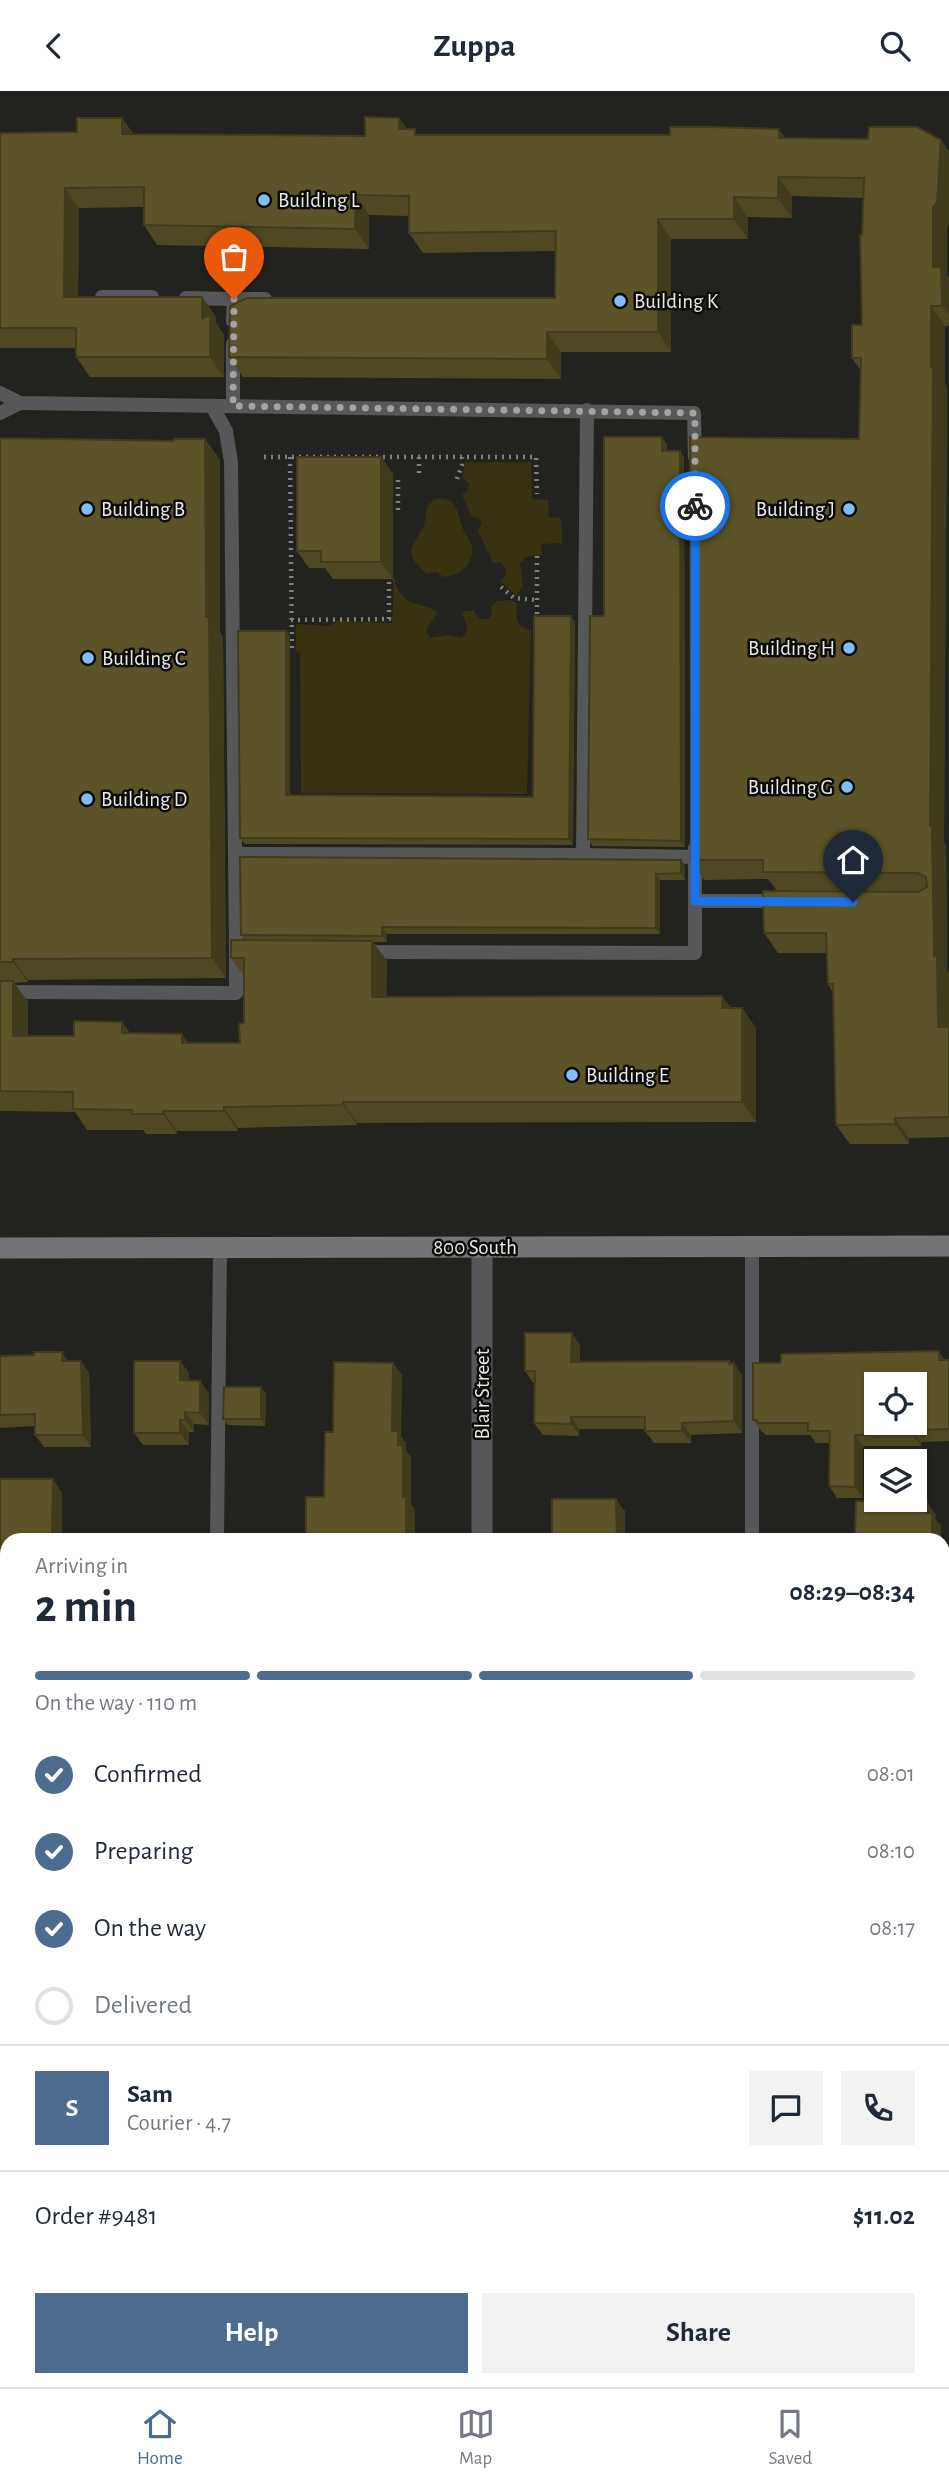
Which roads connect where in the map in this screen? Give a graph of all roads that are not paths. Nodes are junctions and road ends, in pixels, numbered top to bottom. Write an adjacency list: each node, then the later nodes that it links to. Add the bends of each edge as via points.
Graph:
1 (102, 297): 2 (lane)
2 (234, 299): 3 (lane); 7 (lane)
3 (274, 299)
4 (0, 393): 5 (lane)
5 (20, 403): 6 (lane); 9 (lane)
6 (212, 406): 7 (lane); 12 (lane, via 226,431 231,461)
7 (233, 406): 8 (lane)
8 (587, 411): 10 (lane, via 695,413); 13 (lane)
9 (0, 412)
10 (695, 468)
11 (695, 829): 14 (lane)
12 (235, 854): 13 (lane); 18 (lane, via 243,951 236,993)
13 (583, 855): 14 (lane)
14 (695, 857): 15 (lane)
15 (695, 901): 16 (lane); 17 (lane, via 695,953)
16 (793, 901)
17 (347, 952)
18 (0, 992)
19 (949, 1246): 21 (main road, 800 South)
20 (482, 1247): 21 (main road, 800 South); 23 (main road, 800 South); 25 (street, Blair Street)
21 (752, 1247): 26 (lane)
22 (0, 1248): 23 (main road, 800 South)
23 (220, 1248): 24 (lane)
24 (217, 1533)
25 (482, 1533)
26 (752, 1533)

